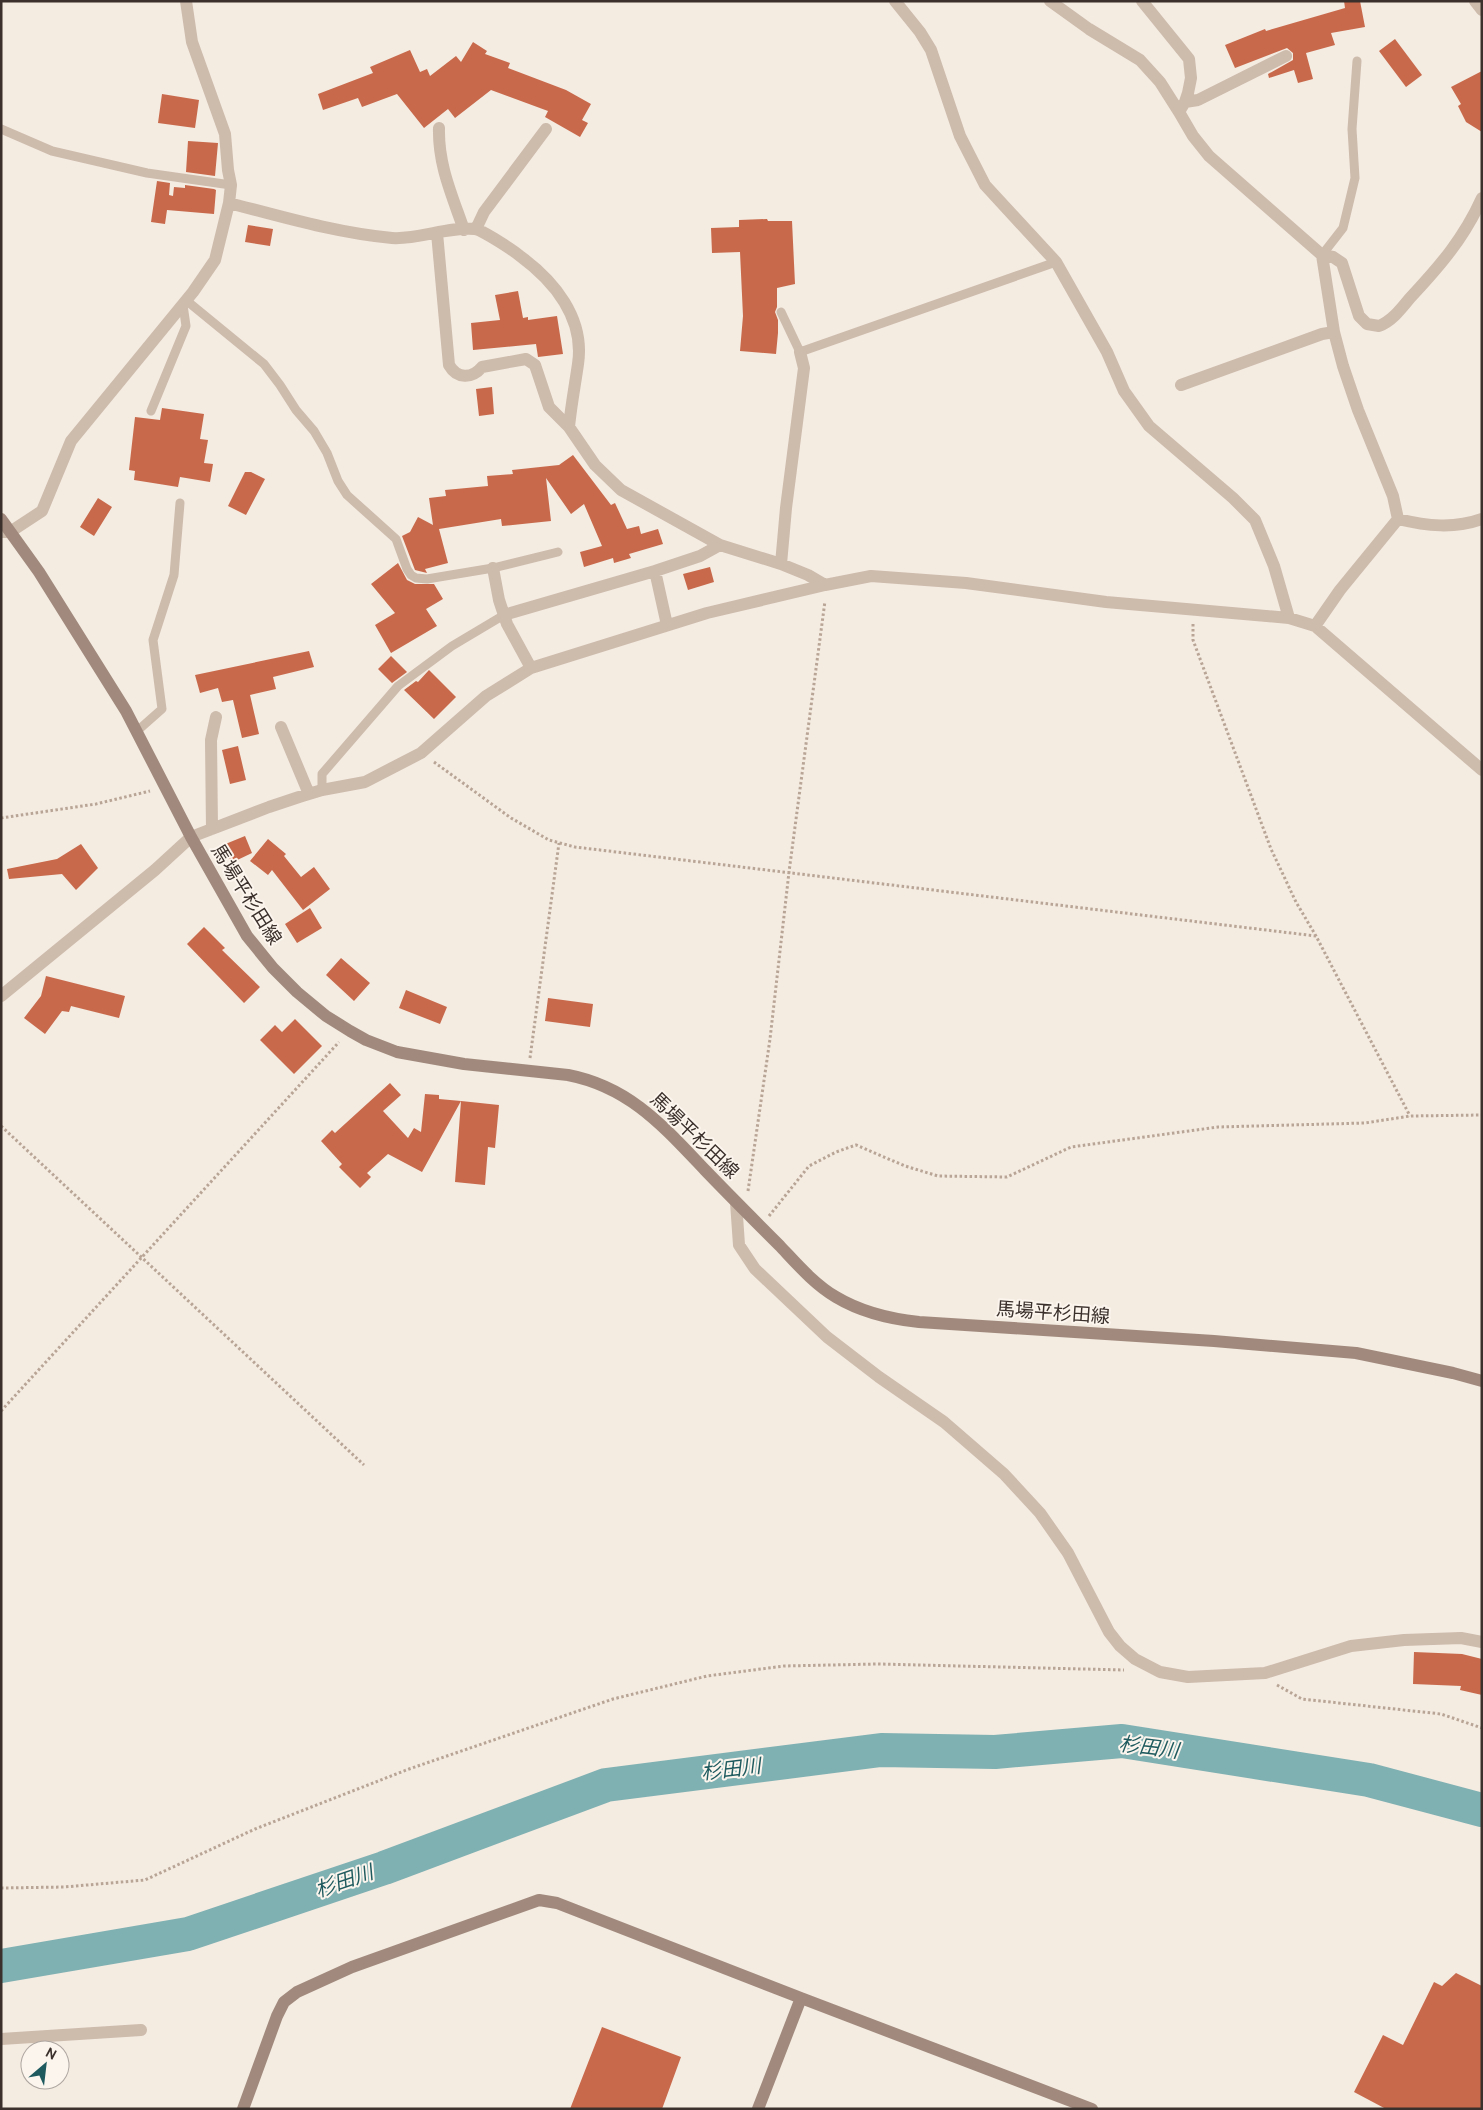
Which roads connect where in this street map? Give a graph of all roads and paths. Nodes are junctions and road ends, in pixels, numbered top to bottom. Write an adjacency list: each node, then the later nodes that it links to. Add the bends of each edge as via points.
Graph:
1 (186, 1): 13 (street, via 192,42 225,134)
2 (895, 1): 19 (street, via 931,50 960,136 986,184)
3 (1050, 1): 9 (street, via 1140,60)
4 (1142, 1): 9 (street, via 1189,59 1191,78)
5 (1474, 1): 6 (street)
6 (1482, 10)
7 (1286, 56): 9 (street)
8 (1357, 61): 18 (lane, via 1352,129 1355,178 1343,228)
9 (1182, 107): 18 (street, via 1193,136 1209,156)
10 (439, 128): 16 (street, via 441,166)
11 (1, 129): 13 (lane, via 52,151 147,173)
12 (546, 129): 16 (street)
13 (231, 185): 15 (street)
14 (1482, 198): 18 (street, via 1446,260 1392,319 1378,326 1367,324 1360,316 1342,263)
15 (229, 204): 17 (street, via 369,235 394,238); 20 (street, via 215,260)
16 (470, 229): 17 (street); 26 (street, via 533,265 547,278 566,305 579,350)
17 (437, 233): 26 (street, via 452,371 470,376 482,367 526,359 535,364 549,407)
18 (1322, 255): 22 (street)
19 (1056, 262): 23 (lane); 40 (street, via 1107,352 1124,391 1149,426 1255,520 1274,566)
20 (185, 303): 25 (lane, via 186,326); 31 (street, via 70,441 42,511); 35 (lane, via 264,364 314,431 347,495 396,540 411,575 428,579)
21 (781, 312): 23 (lane)
22 (1334, 332): 24 (street); 30 (street, via 1358,410 1393,496)
23 (800, 352): 34 (street, via 804,368)
24 (1181, 385)
25 (151, 411)
26 (569, 427): 32 (street, via 595,465 621,490)
27 (180, 503): 46 (lane, via 174,575 154,640 162,709)
28 (1482, 518): 30 (street, via 1461,525 1435,526)
29 (1, 519): 31 (main road, 馬場平杉田線)
30 (1398, 519): 42 (street, via 1340,590)
31 (6, 532): 46 (main road, 馬場平杉田線, via 39,572)
32 (720, 545): 34 (street); 36 (street, via 700,556)
33 (558, 552): 35 (lane)
34 (781, 564): 37 (street)
35 (492, 568): 39 (street)
36 (655, 571): 39 (street); 41 (street)
37 (825, 585): 38 (street, via 871,576 966,582); 41 (street); 56 (path)
38 (1193, 611): 40 (street); 57 (path, via 1192,640 1268,840 1296,902)
39 (504, 615): 43 (street); 50 (lane, via 452,646 398,686 322,774)
40 (1289, 618): 42 (street)
41 (668, 624): 43 (street)
42 (1316, 626): 48 (street)
43 (531, 668): 47 (street, via 486,696)
44 (216, 717): 53 (street, via 211,740)
45 (281, 727): 51 (street)
46 (136, 732): 49 (main road, 馬場平杉田線)
47 (421, 753): 50 (street, via 365,782); 55 (path, via 510,818)
48 (1482, 770)
49 (165, 787): 52 (path, via 96,804); 54 (main road, 馬場平杉田線)
50 (322, 790): 51 (street)
51 (309, 794): 53 (street)
52 (1, 818)
53 (212, 829): 54 (street)
54 (191, 837): 58 (street, via 127,894); 59 (main road, 馬場平杉田線, via 248,936 268,962 296,992)
55 (559, 843): 56 (path); 60 (path)
56 (789, 872): 57 (path); 64 (path, via 748,1191)
57 (1316, 936): 62 (path)
58 (1, 996)
59 (350, 1031): 60 (main road, 馬場平杉田線, via 383,1048 411,1056); 66 (path)
60 (529, 1071): 64 (main road, 馬場平杉田線, via 587,1079 633,1101 662,1125)
61 (1482, 1115): 62 (path)
62 (1410, 1116): 65 (path, via 1365,1123 1218,1128 1071,1147 1007,1177 938,1176 856,1145 809,1166)
63 (1, 1126): 66 (path)
64 (736, 1202): 67 (main road, 馬場平杉田線, via 804,1272 825,1289 846,1302 884,1316 919,1322 1356,1353); 72 (street, via 739,1245 755,1269 827,1337 944,1422 1004,1474 1040,1513 1068,1553 1109,1632 1120,1646 1135,1659 1160,1672 1188,1677)
65 (766, 1220)
66 (141, 1257): 68 (path); 69 (path)
67 (1482, 1381)
68 (1, 1412)
69 (364, 1465)
70 (1482, 1642): 72 (street, via 1461,1638 1351,1646 1265,1674)
71 (1130, 1671): 74 (path, via 878,1664 784,1666 707,1676 613,1699 409,1769 255,1829 145,1880)
72 (1256, 1673): 73 (path, via 1302,1699 1441,1714)
73 (1482, 1728)
74 (1, 1888)
75 (801, 1998): 78 (main road, via 557,1903 538,1900 352,1967 297,1992 284,2002 277,2016); 79 (main road); 80 (main road)
76 (140, 2030): 77 (street)
77 (1, 2039)
78 (242, 2109)
79 (758, 2109)
80 (1092, 2109)

